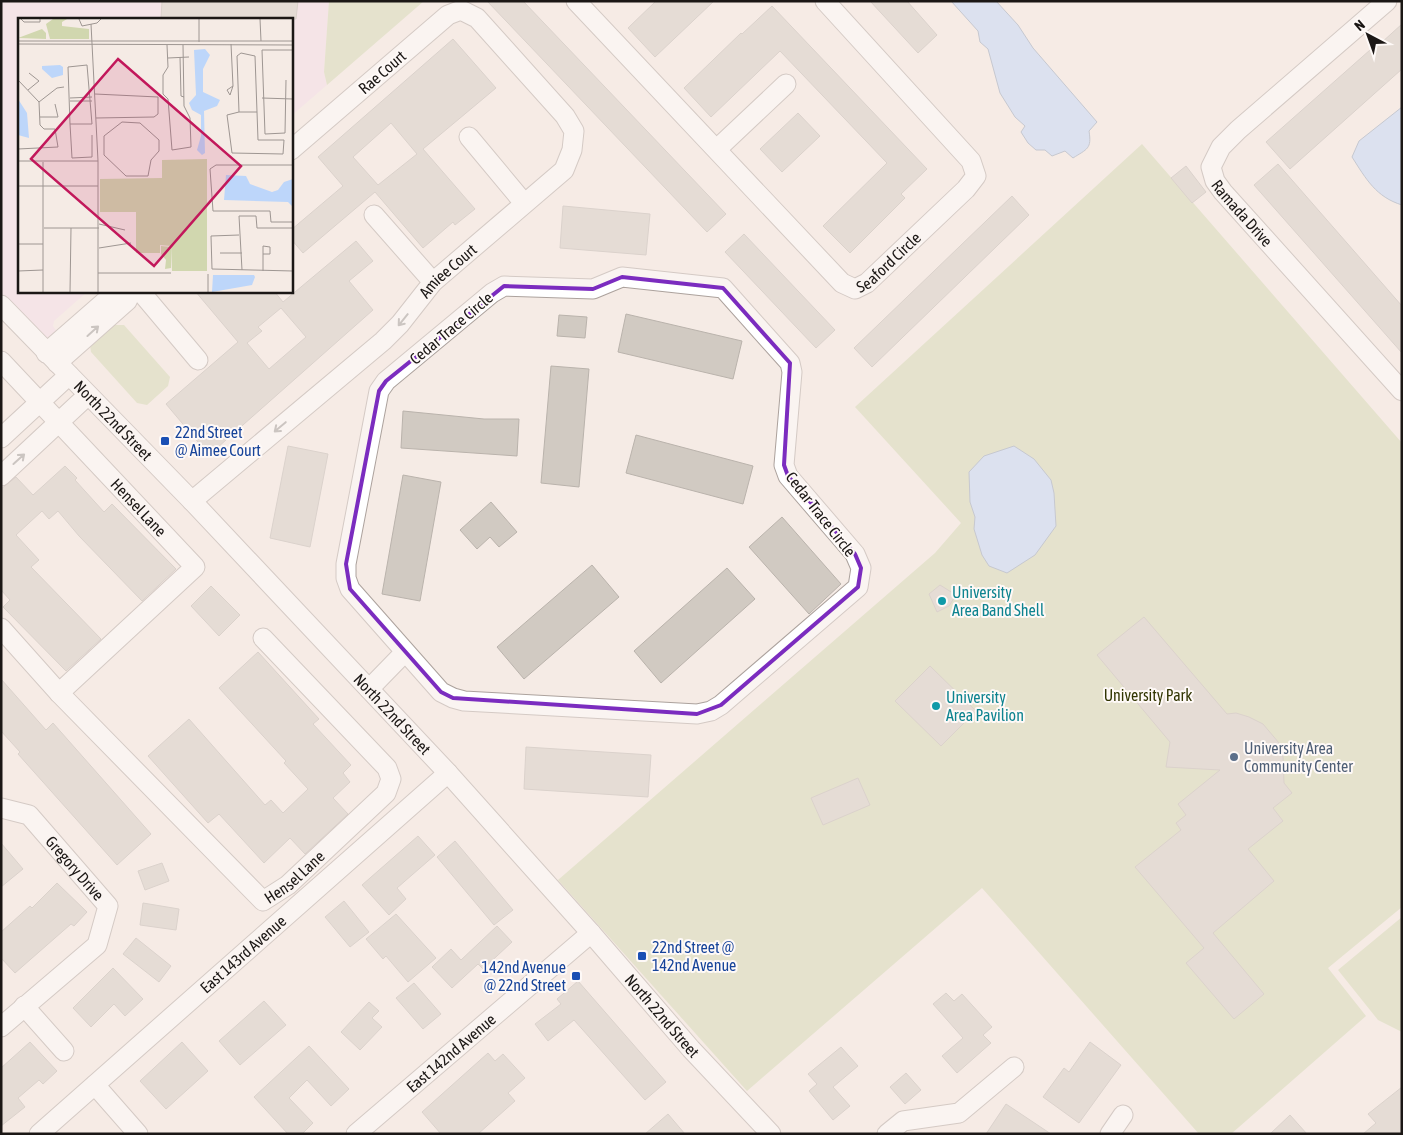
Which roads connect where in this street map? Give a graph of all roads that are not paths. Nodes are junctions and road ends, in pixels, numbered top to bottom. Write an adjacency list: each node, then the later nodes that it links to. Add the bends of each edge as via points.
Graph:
1 (576, 1): 8 (street, Seaford Circle)
2 (825, 1): 8 (street, Seaford Circle, via 971,161 976,176 867,283 855,289 842,283)
3 (1388, 1): 19 (street, Ramada Drive, via 1238,130 1221,147 1211,167 1215,181 1224,192)
4 (477, 18): 7 (street, Rae Court, via 461,10 448,15); 9 (street, Amiee Court, via 565,116 574,131 572,150 564,170)
5 (786, 84): 8 (street)
6 (469, 137): 9 (street)
7 (292, 149)
8 (717, 149)
9 (524, 204): 11 (street, Amiee Court)
10 (374, 215): 11 (street)
11 (433, 282): 25 (street, Amiee Court, one-way to 25, via 383,342)
12 (116, 292): 18 (street)
13 (132, 292): 18 (street, one-way to 13, via 127,301)
14 (141, 292): 16 (street)
15 (1, 305): 18 (street, North 22nd Street)
16 (198, 360)
17 (1, 361): 21 (street, Hensel Lane)
18 (57, 364): 20 (street, North 22nd Street); 21 (street)
19 (1402, 391)
20 (88, 395): 22 (street); 25 (street, North 22nd Street)
21 (40, 401): 22 (street, Hensel Lane); 23 (street)
22 (60, 422): 24 (street, one-way to 22); 30 (street, Hensel Lane, via 196,567)
23 (1, 438)
24 (1, 476)
25 (192, 500): 29 (street, North 22nd Street)
26 (1, 628): 30 (street, Hensel Lane)
27 (263, 638): 33 (street, Hensel Lane, via 387,768 391,779 386,793 288,885)
28 (405, 652): 28 (street, Cedar Trace Circle, via 441,692 464,701 697,714 721,705 858,587 861,568 855,554 788,476 784,465 792,372 790,363 723,288 622,278 593,289 504,286 386,381 379,391 346,578 350,590); 29 (street)
29 (369, 688): 31 (street, North 22nd Street)
30 (59, 693): 33 (street, Hensel Lane)
31 (448, 773): 34 (street, East 143rd Avenue); 35 (street, North 22nd Street)
32 (1, 808): 36 (street, Gregory Drive, via 29,815 108,906 97,945)
33 (263, 901): 34 (street)
34 (282, 921): 40 (street, East 143rd Avenue)
35 (591, 933): 44 (street, East 142nd Avenue); 45 (street, North 22nd Street)
36 (24, 1006): 37 (street, Gregory Drive); 38 (street)
37 (1, 1026)
38 (64, 1051)
39 (1014, 1067): 46 (street, via 959,1113 904,1121)
40 (95, 1086): 42 (street, East 143rd Avenue); 43 (street)
41 (1123, 1115): 47 (street)
42 (39, 1134)
43 (138, 1134)
44 (356, 1134)
45 (770, 1134)
46 (887, 1134)
47 (1110, 1134)

